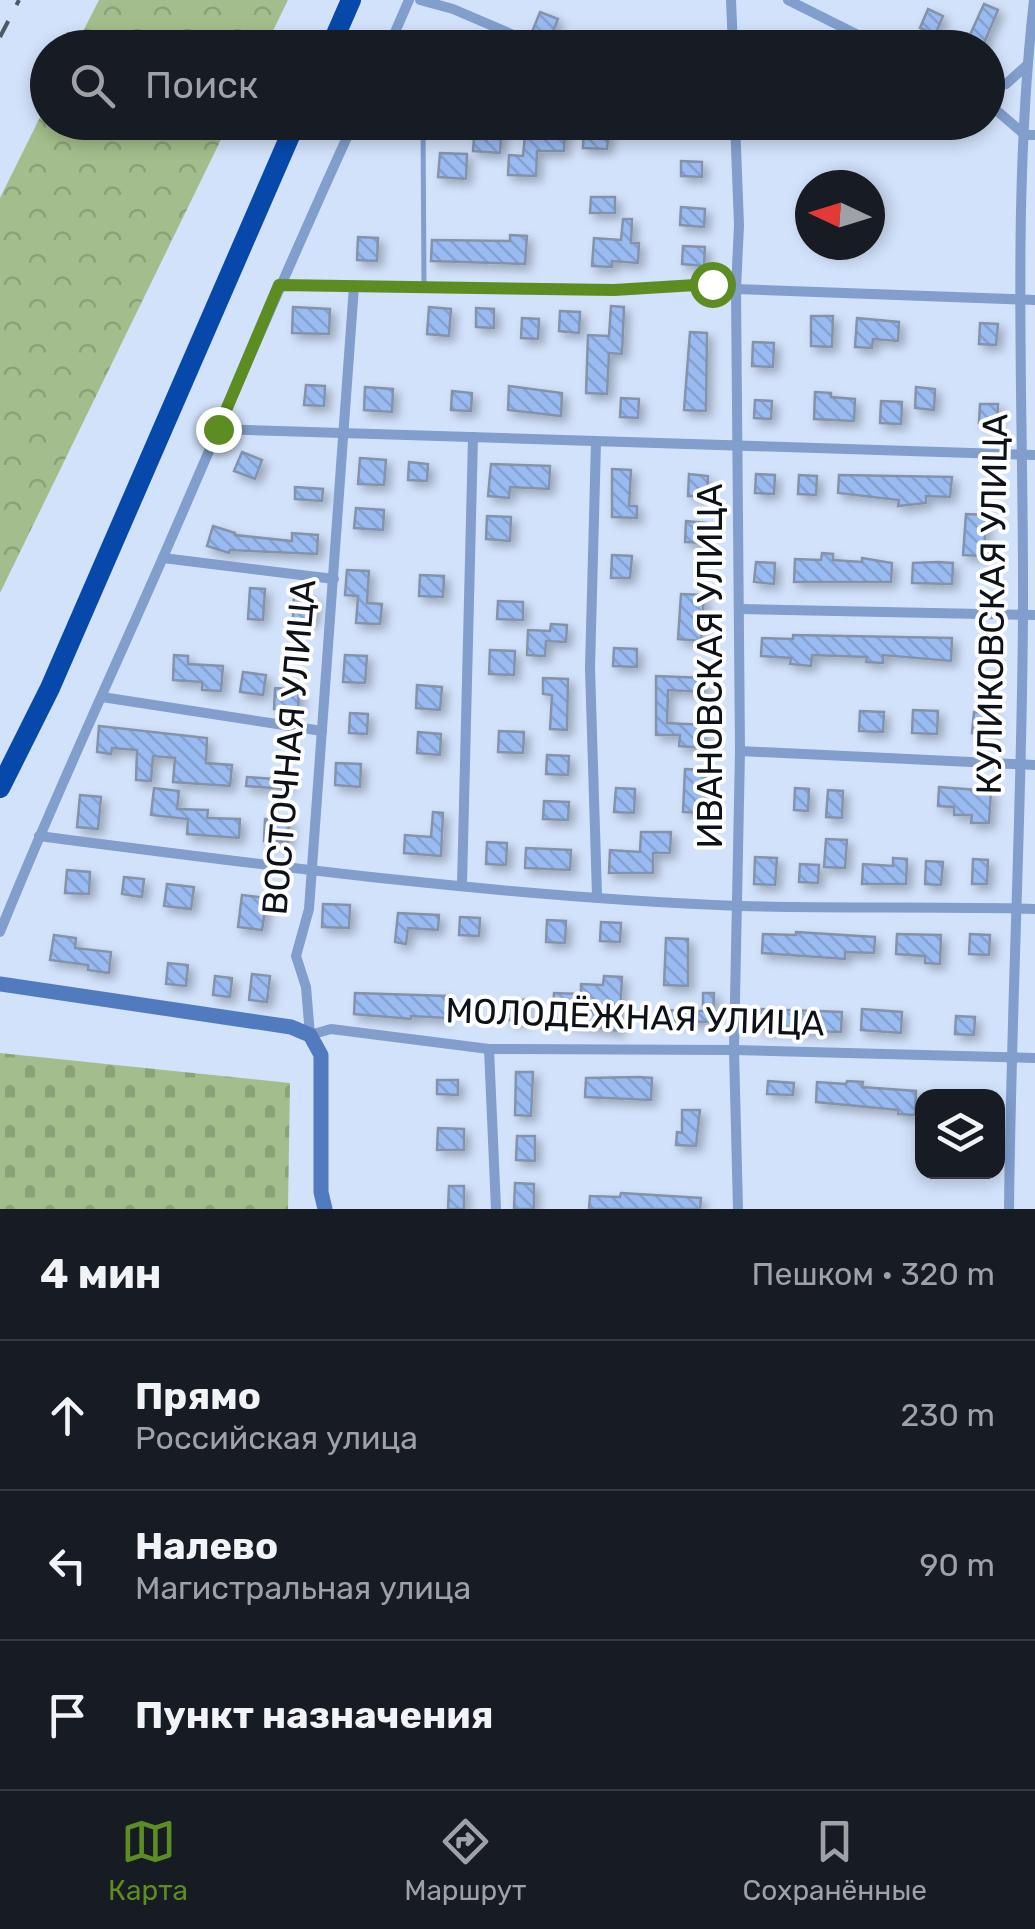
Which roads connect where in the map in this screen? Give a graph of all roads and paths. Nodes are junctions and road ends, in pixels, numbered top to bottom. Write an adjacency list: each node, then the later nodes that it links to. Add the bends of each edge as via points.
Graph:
1 (351, 0): 7 (highway)
2 (409, 0): 8 (street)
3 (420, 0): 9 (street)
4 (731, 0): 10 (street)
5 (788, 0): 11 (street)
6 (1034, 0): 12 (street, КУЛИКОВСКАЯ УЛИЦА)
7 (338, 30)
8 (396, 30)
9 (501, 30)
10 (732, 30)
11 (848, 30)
12 (1026, 66): 13 (street); 15 (street, КУЛИКОВСКАЯ УЛИЦА)
13 (1005, 84)
14 (1005, 117): 15 (street)
15 (1030, 136): 24 (street, КУЛИКОВСКАЯ УЛИЦА)
16 (288, 140): 42 (highway, via 50,688)
17 (346, 140): 20 (street)
18 (423, 140): 22 (lane)
19 (736, 140): 23 (street, ИВАНОВСКАЯ УЛИЦА)
20 (279, 285): 21 (street); 26 (street)
21 (354, 286): 22 (street); 27 (street, ВОСТОЧНАЯ УЛИЦА)
22 (424, 287): 23 (street)
23 (736, 289): 24 (street); 30 (street, ИВАНОВСКАЯ УЛИЦА)
24 (1020, 300): 25 (street); 31 (street, КУЛИКОВСКАЯ УЛИЦА)
25 (1035, 300)
26 (218, 429): 27 (street); 33 (street)
27 (344, 434): 28 (street); 34 (street, ВОСТОЧНАЯ УЛИЦА)
28 (473, 437): 29 (street); 45 (street)
29 (596, 442): 30 (street); 46 (street, via 590,668)
30 (737, 444): 31 (street); 35 (street, ИВАНОВСКАЯ УЛИЦА)
31 (1022, 455): 32 (street); 36 (street, КУЛИКОВСКАЯ УЛИЦА)
32 (1035, 455)
33 (163, 558): 34 (street); 37 (street)
34 (334, 579): 38 (street, ВОСТОЧНАЯ УЛИЦА)
35 (740, 609): 36 (street); 39 (street, ИВАНОВСКАЯ УЛИЦА)
36 (1029, 615): 40 (street, КУЛИКОВСКАЯ УЛИЦА)
37 (102, 697): 38 (street); 43 (street)
38 (322, 731): 44 (street, ВОСТОЧНАЯ УЛИЦА)
39 (740, 751): 40 (street); 47 (street, ИВАНОВСКАЯ УЛИЦА)
40 (1019, 764): 41 (street); 48 (street, КУЛИКОВСКАЯ УЛИЦА)
41 (1035, 765)
42 (0, 788)
43 (38, 836): 44 (street); 50 (street)
44 (310, 871): 45 (street); 52 (street, ВОСТОЧНАЯ УЛИЦА, via 296,956)
45 (462, 885): 46 (street)
46 (596, 896): 47 (street)
47 (738, 906): 48 (street); 54 (street, ИВАНОВСКАЯ УЛИЦА)
48 (1015, 908): 49 (street); 55 (street, КУЛИКОВСКАЯ УЛИЦА)
49 (1035, 909)
50 (0, 932)
51 (0, 984): 52 (street, МОЛОДЁЖНАЯ УЛИЦА)
52 (310, 1035): 53 (street, МОЛОДЁЖНАЯ УЛИЦА, via 331,1029); 57 (street, ВОСТОЧНАЯ УЛИЦА, via 322,1055)
53 (489, 1049): 54 (street, МОЛОДЁЖНАЯ УЛИЦА); 58 (street)
54 (734, 1050): 55 (street, МОЛОДЁЖНАЯ УЛИЦА); 59 (street, ИВАНОВСКАЯ УЛИЦА)
55 (1010, 1058): 56 (street, МОЛОДЁЖНАЯ УЛИЦА); 60 (street, КУЛИКОВСКАЯ УЛИЦА)
56 (1035, 1058)
57 (326, 1209)
58 (496, 1209)
59 (738, 1209)
60 (1008, 1209)

